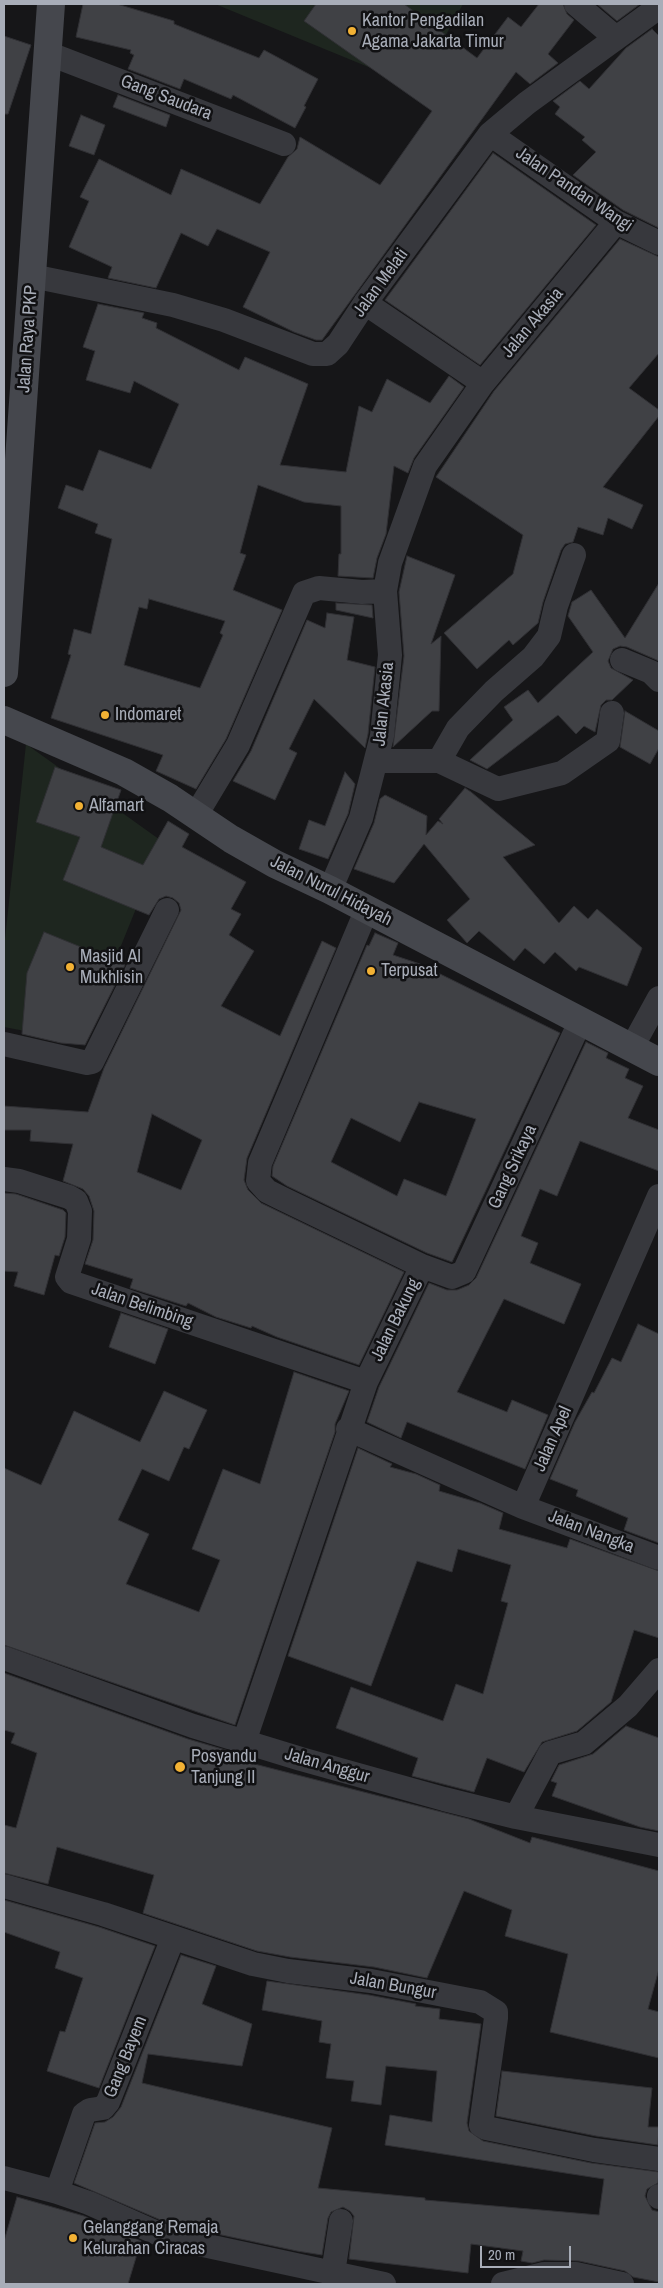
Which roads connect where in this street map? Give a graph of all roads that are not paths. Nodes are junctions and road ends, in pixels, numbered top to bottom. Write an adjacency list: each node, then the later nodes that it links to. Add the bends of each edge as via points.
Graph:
1 (51, 4): 5 (street, Jalan Raya PKP)
2 (576, 4): 4 (street)
3 (659, 7): 4 (street, Jalan Melati)
4 (616, 38): 6 (street, Jalan Melati)
5 (47, 53): 7 (street, Gang Saudara); 10 (street, Jalan Raya PKP)
6 (490, 134): 8 (street, Jalan Pandan Wangi); 11 (street, Jalan Melati)
7 (284, 144)
8 (616, 222): 9 (street, Jalan Pandan Wangi); 12 (street, Jalan Akasia)
9 (659, 243)
10 (32, 276): 11 (street, Jalan Melati, via 173,305 322,356 333,351); 16 (street, Jalan Raya PKP)
11 (365, 303): 12 (street)
12 (483, 383): 14 (street, Jalan Akasia, via 425,466 390,563)
13 (574, 555): 21 (street, via 549,636 533,657 458,728)
14 (385, 591): 20 (street, Jalan Akasia, via 390,656 382,736); 22 (street, via 319,588 304,593 238,745)
15 (622, 660): 17 (street, via 651,672)
16 (4, 673)
17 (659, 680)
18 (612, 713): 21 (street, via 608,741 562,773 498,789)
19 (4, 720): 22 (street, Jalan Nurul Hidayah, via 124,772)
20 (376, 761): 21 (street); 23 (street, Jalan Akasia, via 361,818)
21 (440, 761)
22 (196, 815): 23 (street, Jalan Nurul Hidayah, via 275,864)
23 (330, 890): 24 (street, Jalan Nurul Hidayah)
24 (367, 909): 27 (street, Jalan Nurul Hidayah); 33 (street, Jalan Bakung, via 260,1163 258,1181 267,1191)
25 (167, 910): 28 (street, via 92,1062)
26 (659, 998): 29 (street)
27 (580, 1022): 29 (street, Jalan Nurul Hidayah); 33 (street, Gang Srikaya, via 464,1272 452,1277)
28 (4, 1044)
29 (631, 1048): 30 (street, Jalan Nurul Hidayah)
30 (659, 1062)
31 (4, 1178): 34 (street, Jalan Belimbing, via 19,1180 76,1202 80,1210 79,1239 67,1277 71,1282)
32 (659, 1196): 36 (street, Jalan Apel)
33 (422, 1266): 34 (street, Jalan Bakung)
34 (366, 1382): 35 (street, Jalan Bakung)
35 (348, 1429): 36 (street); 40 (street, Jalan Bakung)
36 (523, 1507): 37 (street, Jalan Nangka)
37 (659, 1558)
38 (4, 1658): 40 (street, Jalan Anggur)
39 (659, 1670): 41 (street, via 628,1706 584,1743 550,1753)
40 (244, 1742): 41 (street, Jalan Anggur)
41 (516, 1817): 42 (street, Jalan Anggur)
42 (659, 1845)
43 (4, 1886): 44 (street, Jalan Bungur)
44 (173, 1938): 45 (street, Jalan Bungur, via 253,1964 371,1981 480,2002 496,2012 481,2124 486,2128 585,2148); 47 (street, Gang Bayem, via 108,2102 103,2108 84,2114)
45 (659, 2159)
46 (4, 2178): 47 (street)
47 (57, 2192): 49 (street, via 166,2237)
48 (342, 2221): 49 (street)
49 (333, 2273): 50 (street)
50 (384, 2284)
51 (502, 2284): 52 (street, via 544,2274 576,2274)
52 (622, 2284)

